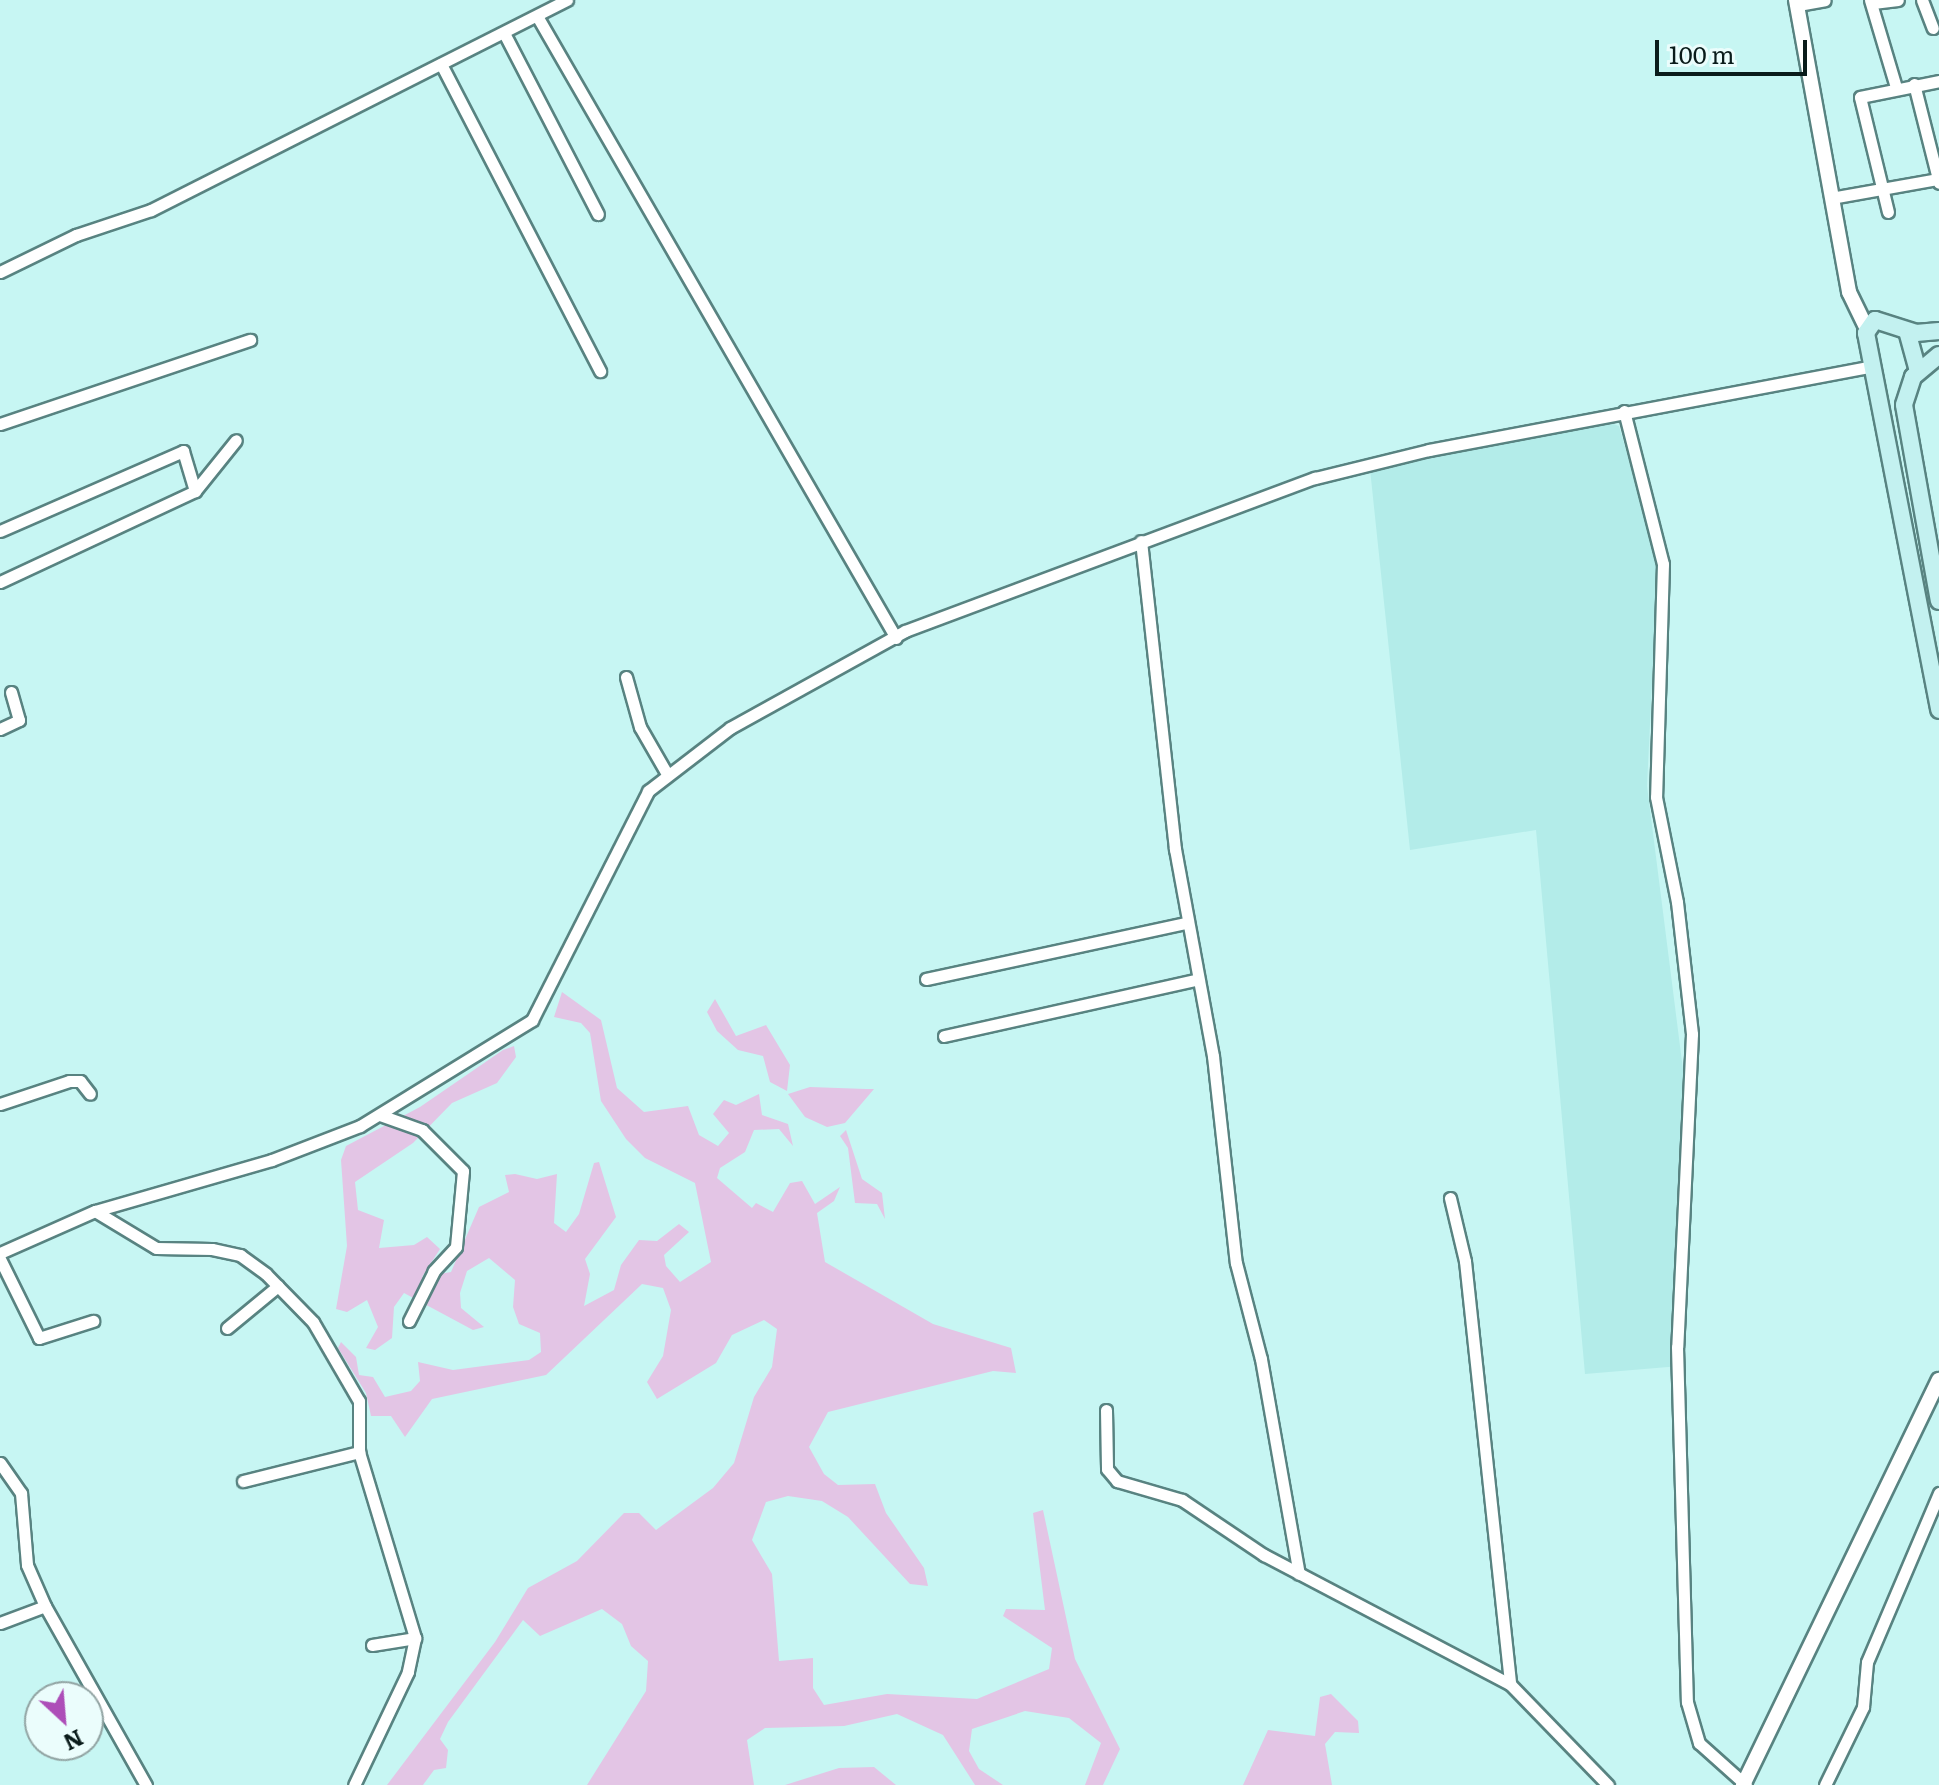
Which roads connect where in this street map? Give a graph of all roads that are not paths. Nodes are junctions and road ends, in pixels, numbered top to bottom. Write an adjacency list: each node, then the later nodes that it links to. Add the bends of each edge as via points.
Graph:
1 (567, 0): 7 (street)
2 (1825, 0): 5 (street)
3 (1898, 0): 6 (street)
4 (1922, 0): 8 (street)
5 (1797, 2): 16 (street)
6 (1871, 2): 13 (street)
7 (537, 16): 9 (street); 38 (street)
8 (1933, 28)
9 (504, 33): 10 (street); 18 (street)
10 (441, 64): 19 (street, via 151,210 76,235); 26 (street)
11 (1939, 81): 12 (street)
12 (1914, 84): 13 (street); 14 (street)
13 (1896, 87): 15 (street, via 1860,97)
14 (1938, 177): 15 (street)
15 (1880, 189): 16 (street); 17 (street)
16 (1831, 198): 20 (street, via 1849,292)
17 (1888, 212)
18 (598, 214)
19 (0, 272)
20 (1867, 329): 21 (main road, via 1880,321); 25 (main road)
21 (1907, 331): 22 (main road); 27 (main road)
22 (1939, 331)
23 (250, 340): 31 (street)
24 (1939, 355): 27 (main road)
25 (1872, 366): 29 (main road); 30 (street)
26 (600, 371)
27 (1918, 371): 28 (main road)
28 (1907, 390): 29 (main road); 37 (main road, via 1904,413)
29 (1878, 396): 41 (main road)
30 (1624, 411): 35 (street, via 1315,478); 71 (street, via 1663,564 1656,797 1677,902 1692,1034 1677,1347 1687,1702 1699,1743)
31 (0, 424)
32 (236, 440): 33 (street)
33 (195, 491): 34 (street, via 183,451); 36 (street)
34 (0, 531)
35 (1141, 541): 38 (street); 44 (street)
36 (0, 582)
37 (1939, 601)
38 (896, 638): 43 (street, via 776,700)
39 (626, 677): 43 (street, via 640,727)
40 (11, 692): 42 (street, via 19,720)
41 (1939, 710)
42 (0, 729)
43 (667, 774): 50 (street, via 632,817 558,962 543,1008)
44 (1186, 923): 45 (street); 46 (street)
45 (926, 979)
46 (1198, 979): 47 (street); 65 (street, via 1231,1186 1236,1263 1261,1359)
47 (944, 1036)
48 (90, 1094): 49 (street, via 80,1081 69,1081)
49 (0, 1104)
50 (380, 1115): 52 (street, via 272,1160); 57 (street, via 422,1130 445,1147 463,1171 456,1247 434,1271)
51 (1450, 1198): 70 (street, via 1465,1261)
52 (95, 1211): 53 (street); 55 (street, via 156,1248 240,1255)
53 (0, 1253)
54 (0, 1259): 56 (street, via 39,1338)
55 (278, 1286): 58 (street); 61 (street, via 313,1322 359,1401)
56 (93, 1321)
57 (409, 1321)
58 (227, 1328)
59 (1939, 1380): 71 (street)
60 (1106, 1410): 65 (street, via 1110,1477 1182,1500)
61 (359, 1452): 63 (street); 68 (street)
62 (0, 1463): 66 (street, via 21,1493 27,1565)
63 (243, 1481)
64 (1939, 1493): 75 (street, via 1867,1662 1863,1707)
65 (1299, 1574): 70 (street)
66 (45, 1606): 67 (street); 72 (street)
67 (0, 1623)
68 (415, 1638): 69 (street); 73 (street, via 408,1672)
69 (372, 1645)
70 (1510, 1684): 74 (street)
71 (1744, 1784)
72 (146, 1785)
73 (354, 1785)
74 (1608, 1785)
75 (1825, 1785)

